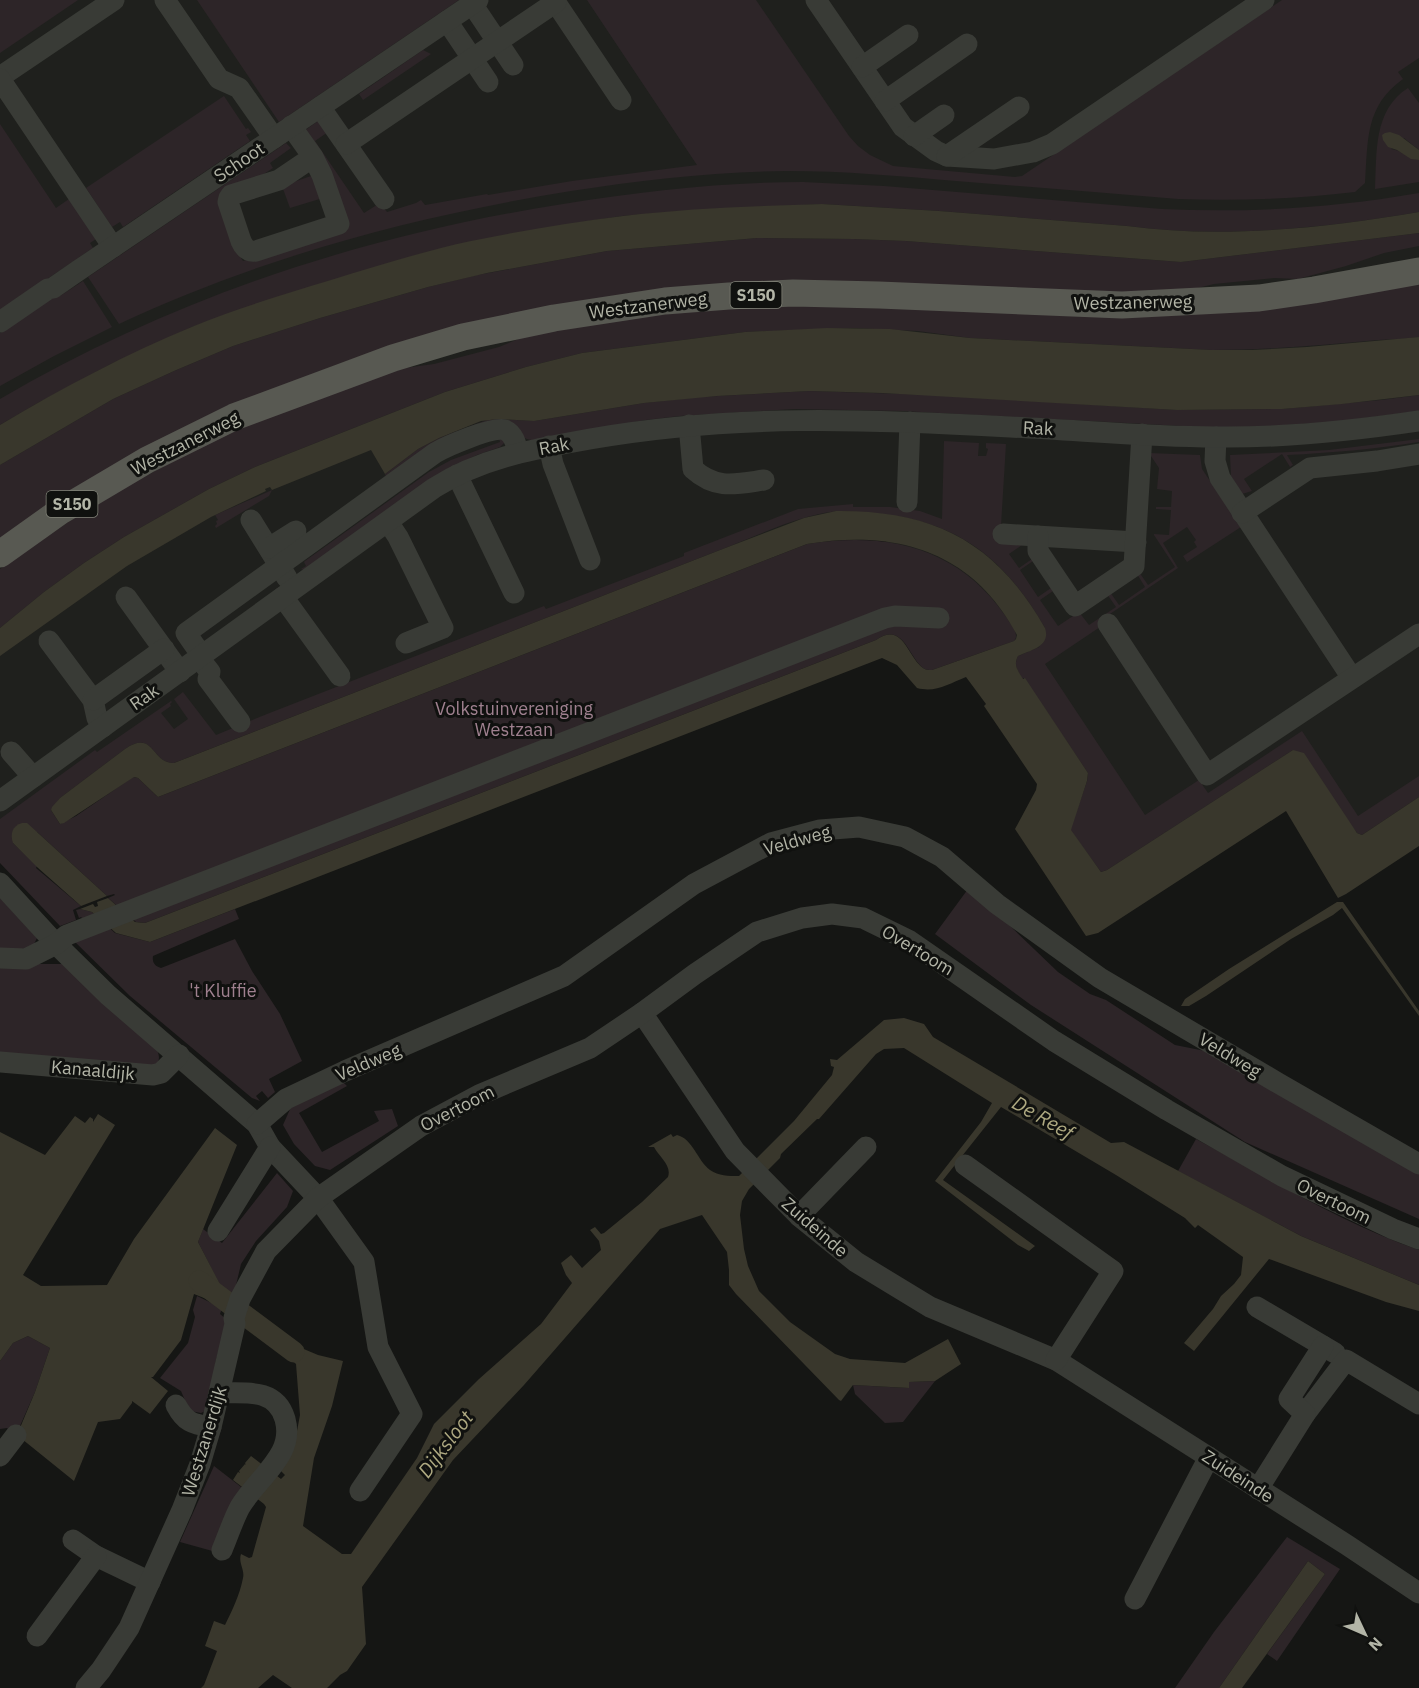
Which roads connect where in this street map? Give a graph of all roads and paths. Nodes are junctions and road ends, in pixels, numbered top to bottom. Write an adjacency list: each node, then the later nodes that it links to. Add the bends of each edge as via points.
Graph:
1 (114, 0): 14 (street)
2 (165, 0): 21 (street, via 219,79 239,88)
3 (816, 0): 13 (street)
4 (1264, 0): 24 (street, via 1052,144 994,159)
5 (555, 1): 9 (street); 16 (street)
6 (475, 2): 7 (street, Schoot); 9 (street)
7 (447, 21): 11 (street); 18 (street, Schoot)
8 (908, 36): 13 (street)
9 (498, 42): 11 (street); 12 (street)
10 (967, 44): 17 (street)
11 (472, 59): 15 (street); 23 (street)
12 (513, 65)
13 (862, 67): 17 (street)
14 (0, 78): 27 (street)
15 (488, 82)
16 (621, 100)
17 (885, 100): 22 (street)
18 (320, 107): 21 (street, Schoot); 23 (street)
19 (1018, 107): 24 (street)
20 (944, 115): 22 (street)
21 (283, 132): 25 (street); 27 (street, Schoot)
22 (914, 136): 24 (street)
23 (346, 144): 26 (street)
24 (947, 156)
25 (313, 157): 25 (street, via 339,224 256,251 248,250 243,246 228,202 231,195 279,180)
26 (384, 199)
27 (113, 247): 29 (street, Schoot)
28 (1419, 271): 48 (main road, Westzanerweg / S150, via 1259,298 1122,305 793,293 665,301 554,318 463,337 393,358 234,417 147,460 59,512)
29 (0, 322)
30 (1419, 421): 34 (street, Rak, via 1322,433)
31 (910, 422): 32 (street, Rak, via 810,419); 33 (street, Rak); 40 (street)
32 (689, 425): 35 (street, Rak); 39 (street, via 693,469 702,477 723,484)
33 (1142, 434): 34 (street, Rak); 47 (street)
34 (1216, 437): 41 (street, via 1216,471)
35 (549, 446): 36 (street, Rak); 50 (street)
36 (518, 453): 38 (street, Rak); 49 (street, via 512,436 499,428 444,447)
37 (1419, 454): 41 (street, via 1310,468)
38 (457, 475): 43 (street, Rak); 51 (street)
39 (764, 480)
40 (907, 502)
41 (1242, 513): 63 (street)
42 (251, 520): 49 (street)
43 (388, 522): 52 (street, Rak); 58 (street, via 443,628)
44 (296, 531): 49 (street)
45 (1003, 534): 46 (street)
46 (1038, 536): 47 (street); 47 (street, via 1038,551 1075,606 1134,566)
47 (1136, 542)
48 (0, 554)
49 (274, 557): 52 (street); 60 (street, via 186,633)
50 (590, 560)
51 (514, 593)
52 (289, 594): 60 (street, Rak); 62 (street)
53 (126, 597): 59 (street, via 137,622)
54 (939, 618): 71 (street, via 885,618 67,934)
55 (1108, 624): 63 (street, via 1207,775)
56 (1419, 634): 63 (street)
57 (49, 641): 64 (street)
58 (406, 643)
59 (164, 649): 61 (street); 64 (street)
60 (201, 657): 61 (street, Rak); 65 (street, via 210,672 208,679)
61 (180, 672): 66 (street, Rak)
62 (340, 676)
63 (1352, 678)
64 (93, 700): 66 (street, via 96,718)
65 (240, 722)
66 (103, 727): 68 (street, Rak)
67 (11, 752): 68 (street)
68 (33, 777): 69 (street, Rak)
69 (0, 801)
70 (0, 884): 71 (street)
71 (56, 944): 72 (street, via 26,959); 74 (street, via 108,995)
72 (0, 958)
73 (642, 1013): 81 (street, Overtoom, via 590,1048 479,1095 421,1126); 82 (street, Zuideinde, via 735,1151); 84 (street, Overtoom, via 757,932 802,918 832,914 863,918 910,941 1054,1041 1167,1110 1282,1176)
74 (179, 1055): 75 (street, Kanaaldijk, via 153,1075); 76 (street)
75 (0, 1062)
76 (257, 1124): 77 (street); 79 (street, Veldweg, via 286,1099 564,976 694,884 771,843 820,830 859,827 905,837 942,857 998,904 1100,978)
77 (270, 1147): 81 (street); 83 (street)
78 (866, 1147): 82 (street)
79 (1419, 1164)
80 (965, 1165): 87 (street, via 1113,1271)
81 (318, 1198): 89 (street, Westzanerdijk, via 266,1251 237,1308); 98 (street, via 364,1262 378,1347 412,1414)
82 (799, 1216): 87 (street, Zuideinde, via 856,1262 930,1307)
83 (218, 1231)
84 (1419, 1239)
85 (1257, 1307): 86 (street)
86 (1323, 1346): 88 (street); 92 (street, via 1289,1399)
87 (1056, 1360): 96 (street, Zuideinde)
88 (1346, 1360): 90 (street); 92 (street)
89 (219, 1393): 93 (street, Westzanerdijk); 100 (street, via 261,1394 282,1409 287,1424 282,1451 240,1508)
90 (1419, 1404)
91 (176, 1405): 93 (street, via 190,1422)
92 (1305, 1414): 97 (street)
93 (211, 1427): 102 (street, Westzanerdijk, via 182,1510)
94 (16, 1435): 95 (street)
95 (0, 1456)
96 (1209, 1457): 97 (street, Zuideinde); 104 (street)
97 (1258, 1489): 103 (street, Zuideinde)
98 (360, 1491)
99 (74, 1540): 101 (street)
100 (222, 1550)
101 (96, 1556): 102 (street); 105 (street)
102 (150, 1582): 106 (street, Westzanerdijk, via 129,1628)
103 (1419, 1593)
104 (1135, 1599)
105 (37, 1636)
106 (86, 1688)

